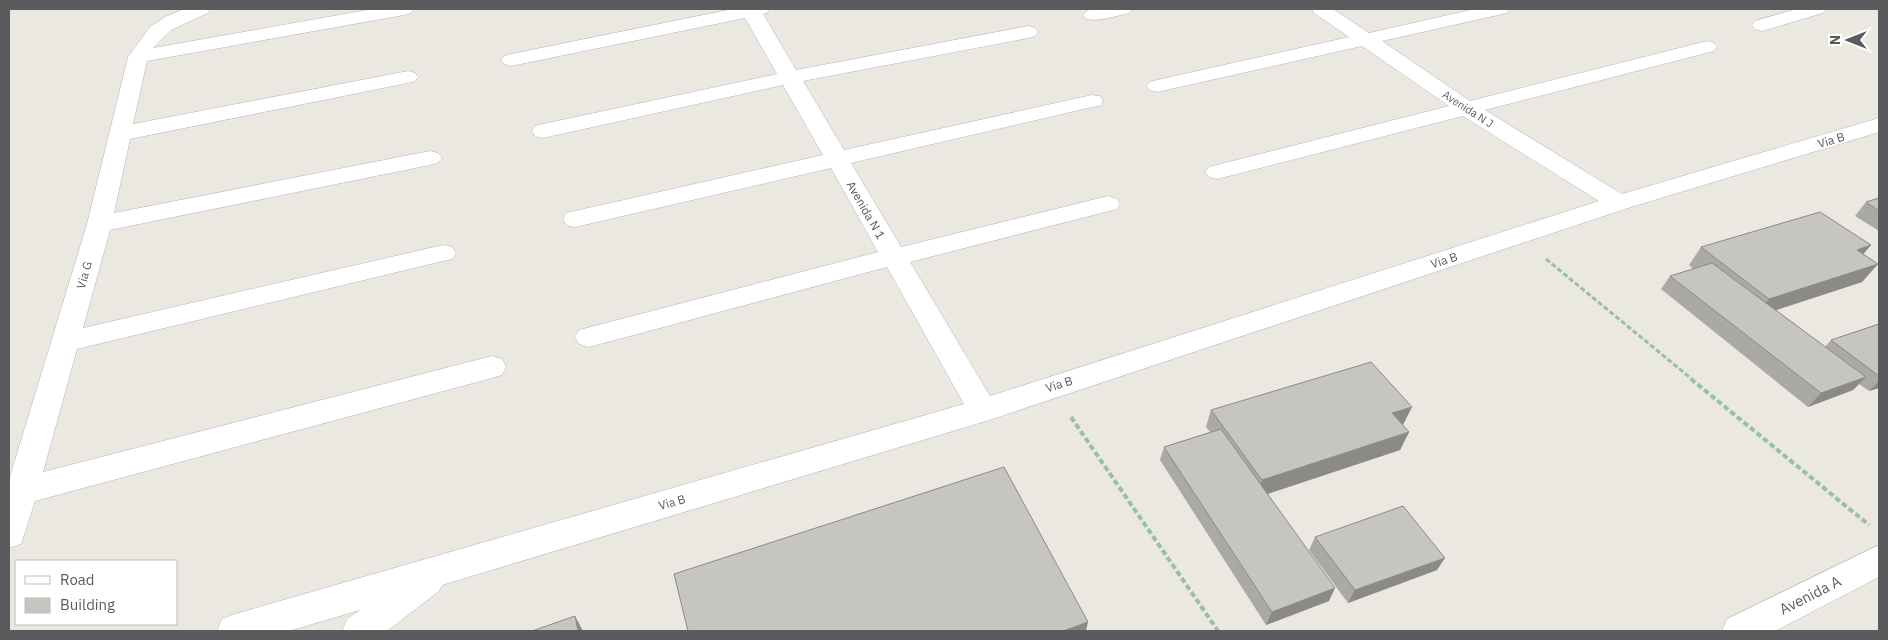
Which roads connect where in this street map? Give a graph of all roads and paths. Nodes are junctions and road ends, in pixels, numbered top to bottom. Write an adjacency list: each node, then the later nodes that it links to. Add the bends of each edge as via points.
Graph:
1 (201, 9): 13 (street, Via G, via 166,22 153,33)
2 (404, 9): 13 (street)
3 (753, 9): 14 (street); 16 (street, Avenida N 1)
4 (1122, 9): 8 (street)
5 (1321, 9): 11 (street, Avenida N J)
6 (1500, 9): 11 (street)
7 (1816, 9): 9 (street)
8 (1094, 15)
9 (1762, 25)
10 (1028, 32): 16 (street)
11 (1363, 38): 17 (street); 19 (street, Avenida N J)
12 (1707, 46): 19 (street)
13 (138, 57): 22 (street, Via G)
14 (511, 60)
15 (408, 77): 22 (street)
16 (791, 77): 21 (street); 24 (street, Avenida N 1)
17 (1157, 86)
18 (1092, 101): 24 (street)
19 (1467, 109): 25 (street); 26 (street, Avenida N J)
20 (1879, 125): 26 (street, Via B)
21 (543, 131)
22 (119, 134): 29 (street, Via G)
23 (430, 158): 29 (street)
24 (838, 161): 28 (street); 32 (street, Avenida N 1)
25 (1217, 172)
26 (1619, 203): 30 (street, Via B)
27 (1108, 204): 32 (street)
28 (575, 219)
29 (99, 224): 34 (street, Via G)
30 (1519, 236): 36 (street, Via B); 40 (path)
31 (443, 253): 34 (street)
32 (894, 257): 33 (street); 37 (street, Avenida N 1)
33 (589, 337)
34 (65, 342): 38 (street, Via G)
35 (492, 367): 38 (street)
36 (1050, 387): 37 (street, Via B); 44 (path)
37 (983, 410): 41 (street, Via B)
38 (20, 491): 39 (street, Via G)
39 (9, 534)
40 (1875, 544): 45 (street, Avenida A)
41 (440, 570): 42 (street, Via B); 43 (street)
42 (235, 631)
43 (360, 631)
44 (1218, 631)
45 (1740, 631)

